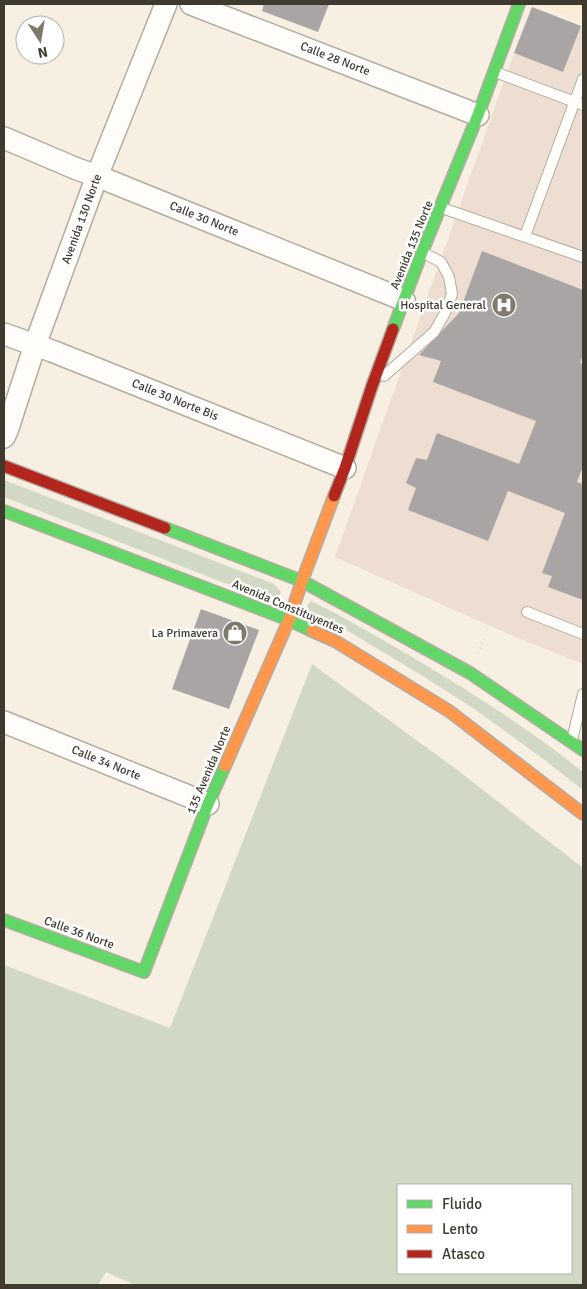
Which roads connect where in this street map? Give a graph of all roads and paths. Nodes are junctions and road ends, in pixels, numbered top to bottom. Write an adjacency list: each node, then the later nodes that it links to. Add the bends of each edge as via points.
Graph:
1 (166, 4): 9 (street, Avenida 130 Norte)
2 (191, 4): 7 (street, Calle 28 Norte)
3 (520, 4): 4 (main road, Avenida 135 Norte)
4 (495, 72): 6 (lane); 7 (main road, Avenida 135 Norte)
5 (583, 79): 6 (lane)
6 (579, 103): 11 (lane)
7 (478, 115): 10 (main road, Avenida 135 Norte)
8 (4, 138): 9 (street, Calle 30 Norte)
9 (97, 176): 14 (street, Calle 30 Norte); 16 (street, Avenida 130 Norte)
10 (441, 208): 11 (lane); 12 (main road, Avenida 135 Norte)
11 (525, 236): 13 (lane)
12 (422, 252): 14 (main road, Avenida 135 Norte); 17 (lane, via 441,262 450,277 452,294 445,313 434,332)
13 (583, 257)
14 (404, 300): 17 (main road, Avenida 135 Norte)
15 (4, 334): 16 (street, Calle 30 Norte Bis)
16 (35, 345): 18 (street, Avenida 130 Norte); 20 (street, Calle 30 Norte Bis)
17 (372, 386): 20 (main road, Avenida 135 Norte)
18 (4, 437)
19 (4, 466): 23 (main road, Avenida Constituyentes)
20 (345, 468): 23 (main road, Avenida 135 Norte)
21 (4, 511): 25 (main road, Avenida Constituyentes)
22 (532, 516): 27 (path)
23 (302, 581): 25 (main road, 135 Avenida Norte); 27 (main road, Avenida Constituyentes)
24 (527, 612): 26 (lane)
25 (289, 620): 32 (main road, 135 Avenida Norte); 33 (main road, Avenida Constituyentes, via 335,641 449,711)
26 (583, 634)
27 (470, 672): 30 (main road, Avenida Constituyentes)
28 (583, 694): 30 (lane)
29 (4, 722): 32 (street, Calle 34 Norte)
30 (572, 741): 31 (main road, Avenida Constituyentes)
31 (583, 750)
32 (208, 804): 35 (main road, 135 Avenida Norte)
33 (583, 814)
34 (4, 920): 35 (main road, Calle 36 Norte)
35 (144, 972)

